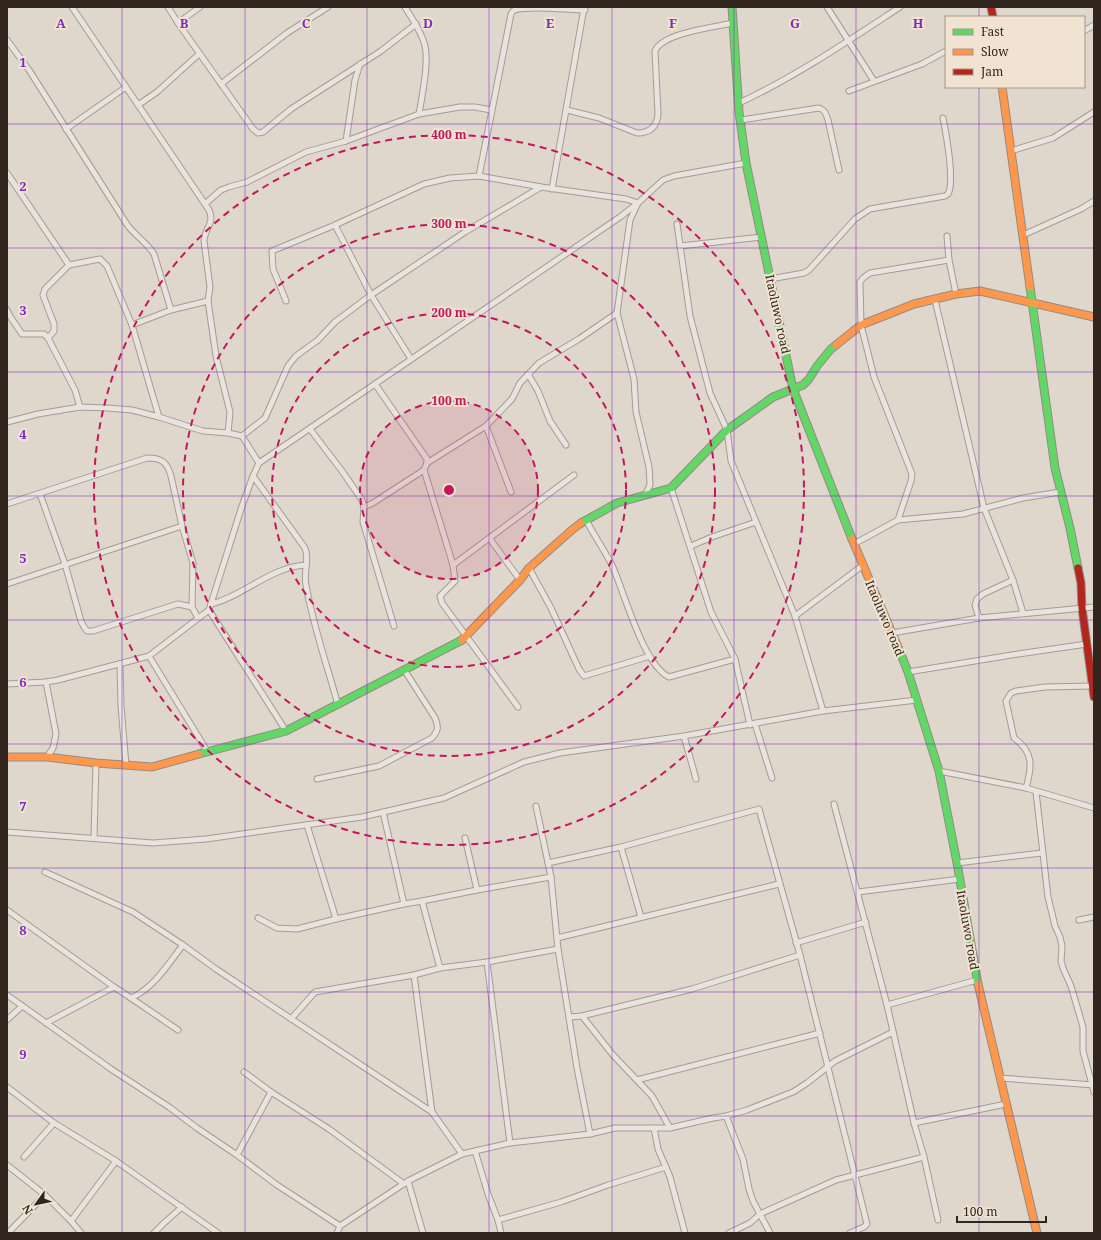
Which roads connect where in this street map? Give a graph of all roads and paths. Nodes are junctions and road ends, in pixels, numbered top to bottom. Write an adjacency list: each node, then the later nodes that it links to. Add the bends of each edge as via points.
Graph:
1 (72, 7): 22 (street)
2 (168, 7): 10 (street)
3 (200, 7): 10 (street)
4 (328, 7): 21 (street, via 288,33)
5 (405, 7): 12 (street)
6 (732, 7): 11 (street, Itaoluwo road)
7 (827, 7): 16 (street)
8 (900, 7): 16 (street)
9 (584, 9): 27 (street, via 513,10); 28 (street)
10 (178, 23): 18 (street)
11 (733, 23): 25 (street, Itaoluwo road); 28 (street, via 677,35 657,46 655,51 658,114 654,127 649,130 637,133 598,118)
12 (416, 24): 19 (street); 30 (street, via 425,45 426,57)
13 (1094, 25): 14 (street)
14 (1085, 30)
15 (7, 40): 33 (street)
16 (848, 41): 20 (street); 25 (street, via 766,91)
17 (945, 52): 20 (street, via 922,64)
18 (199, 54): 21 (street); 26 (street, via 157,92)
19 (360, 64): 21 (street, via 291,109 262,132 253,129); 34 (street, via 355,80)
20 (874, 82): 24 (street)
21 (221, 84)
22 (126, 87): 26 (street); 33 (street)
23 (1002, 88): 35 (street)
24 (849, 91)
25 (739, 104): 32 (street, Itaoluwo road)
26 (138, 105): 44 (street)
27 (491, 110): 30 (street, via 460,107); 39 (street)
28 (567, 110): 41 (street)
29 (1094, 112): 35 (street, via 1054,138)
30 (418, 114): 34 (street)
31 (943, 118): 53 (street, via 949,150 951,186 948,194 870,209 855,220 809,270)
32 (741, 120): 36 (street, Itaoluwo road); 37 (street, via 823,109 828,120)
33 (66, 128): 61 (street, via 128,226 154,254)
34 (346, 141): 44 (street, via 306,152 247,182 229,186)
35 (1011, 151): 47 (street)
36 (746, 163): 43 (street, via 663,180); 49 (street, Itaoluwo road)
37 (839, 170)
38 (7, 173): 52 (street)
39 (479, 176): 40 (street); 46 (street, via 450,178 424,184)
40 (541, 187): 41 (street); 55 (street, via 464,232)
41 (552, 189): 43 (street, via 626,199)
42 (1094, 201): 47 (street)
43 (638, 203): 62 (street, via 628,227); 67 (street)
44 (205, 204): 57 (street, via 212,217 212,222 204,234 210,287)
45 (677, 224): 50 (street)
46 (335, 225): 55 (street); 58 (street, via 272,251 273,269)
47 (1023, 234): 59 (street)
48 (947, 236): 51 (street)
49 (762, 237): 50 (street); 53 (street, Itaoluwo road)
50 (680, 246): 76 (street, via 690,316 710,393)
51 (949, 260): 54 (street); 65 (street, via 870,273 863,278 859,287)
52 (69, 265): 64 (street, via 100,259 108,266); 66 (street, via 43,295 54,324 54,332)
53 (770, 279): 70 (street, Itaoluwo road)
54 (956, 294): 56 (street); 59 (street, via 980,291)
55 (371, 295): 67 (street); 78 (street, via 335,322 292,361 266,418)
56 (935, 300): 65 (street, via 914,304); 92 (street)
57 (208, 301): 61 (street); 77 (street, via 216,356 230,412)
58 (286, 301)
59 (1032, 304): 63 (street); 87 (street)
60 (7, 310): 66 (street, via 22,334 44,334)
61 (171, 310): 64 (street)
62 (617, 313): 68 (street, via 539,363); 89 (street, via 634,379 636,412 649,467 650,485)
63 (1094, 317)
64 (132, 325): 72 (street)
65 (861, 325): 70 (street, via 831,349 803,385); 94 (street, via 874,377 912,474 912,481)
66 (48, 338): 71 (street, via 75,390)
67 (411, 359): 69 (street)
68 (528, 374): 74 (street, via 512,399); 79 (street, via 550,421)
69 (375, 384): 75 (street); 80 (street, via 425,454)
70 (793, 389): 76 (street, via 773,397); 98 (street, Itaoluwo road)
71 (80, 407): 72 (street, via 132,410); 73 (street)
72 (159, 417): 77 (street, via 202,431)
73 (7, 422)
74 (486, 426): 80 (street); 86 (street)
75 (310, 428): 81 (street); 91 (street, via 362,500)
76 (727, 430): 85 (street); 95 (street, via 731,461)
77 (228, 433): 78 (street)
78 (242, 436): 81 (street)
79 (566, 445)
80 (427, 462): 82 (street)
81 (260, 463): 84 (street)
82 (424, 470): 91 (street); 101 (street)
83 (574, 475): 97 (street)
84 (253, 476): 102 (street, via 305,548 308,554); 109 (street)
85 (670, 488): 89 (street); 99 (street)
86 (511, 492)
87 (1060, 492): 92 (street); 111 (street, via 1081,583)
88 (40, 494): 90 (street); 96 (street, via 137,461 157,458 169,468); 100 (street)
89 (645, 495): 93 (street, via 617,504)
90 (7, 504)
91 (364, 507): 116 (street, via 363,522)
92 (984, 508): 94 (street, via 963,514); 106 (street)
93 (586, 520): 104 (street); 121 (street, via 612,566 631,617)
94 (898, 520): 98 (street)
95 (756, 522): 99 (street); 113 (street)
96 (182, 526): 100 (street); 108 (street, via 193,563)
97 (490, 539): 101 (street); 105 (street)
98 (854, 544): 103 (street, Itaoluwo road)
99 (691, 546): 122 (street, via 712,612)
100 (65, 564): 107 (street); 108 (street, via 81,620 87,631 178,604)
101 (453, 565): 118 (street, via 455,581 442,594 441,600)
102 (306, 566): 109 (street, via 296,566 270,575); 132 (street, via 305,583 313,618)
103 (862, 566): 113 (street); 117 (street, Itaoluwo road)
104 (529, 568): 105 (street); 121 (street, via 584,676)
105 (520, 580): 118 (street)
106 (1014, 580): 112 (street); 115 (street, via 980,596 975,605)
107 (7, 584)
108 (192, 607): 114 (street)
109 (210, 607): 114 (street); 136 (street)
110 (1094, 607): 111 (street)
111 (1082, 608): 112 (street); 119 (street)
112 (1023, 614): 115 (street)
113 (795, 616): 134 (street)
114 (198, 618): 120 (street)
115 (980, 618): 117 (street)
116 (394, 626)
117 (892, 633): 126 (street, Itaoluwo road)
118 (466, 636): 124 (street); 133 (street)
119 (1087, 644): 125 (street); 126 (street)
120 (149, 656): 123 (street); 138 (street)
121 (650, 656): 122 (street, via 668,677)
122 (735, 659): 135 (street)
123 (120, 664): 127 (street); 142 (street)
124 (405, 670): 132 (street); 145 (street, via 435,718 438,732 432,738 378,766)
125 (1093, 671): 129 (street)
126 (908, 672): 131 (street, Itaoluwo road)
127 (46, 682): 128 (street); 140 (street, via 56,734)
128 (7, 684)
129 (1092, 686): 130 (street); 147 (street, via 1045,687 1016,691 1008,696 1006,701 1014,738 1023,744 1030,760 1031,770)
130 (1094, 697)
131 (917, 700): 134 (street); 143 (street, Itaoluwo road)
132 (338, 705): 136 (street)
133 (518, 708)
134 (823, 711): 135 (street)
135 (752, 724): 137 (street); 144 (street)
136 (286, 731): 138 (street)
137 (684, 736): 146 (street); 152 (street, via 560,753 524,762 444,798)
138 (207, 751): 142 (street, via 152,767)
139 (7, 757): 140 (street)
140 (48, 757): 141 (street)
141 (96, 763): 142 (street); 155 (street)
142 (126, 765)
143 (939, 771): 147 (street); 160 (street, Itaoluwo road)
144 (772, 778)
145 (317, 779)
146 (696, 779)
147 (1026, 788): 148 (street)
148 (1036, 792): 151 (street); 158 (street)
149 (834, 804): 166 (street)
150 (536, 806): 159 (street)
151 (1094, 808)
152 (383, 812): 153 (street); 168 (street)
153 (306, 825): 155 (street, via 206,839 154,843); 173 (street)
154 (7, 832): 155 (street)
155 (94, 838)
156 (466, 838): 165 (street)
157 (621, 846): 159 (street); 164 (street, via 759,809); 170 (street)
158 (1042, 853): 160 (street); 202 (street, via 1048,897 1062,946 1061,962 1083,1027 1082,1052)
159 (548, 863): 162 (street)
160 (957, 863): 163 (street, Itaoluwo road)
161 (45, 872): 178 (street, via 134,912)
162 (551, 877): 165 (street); 176 (street)
163 (960, 879): 166 (street); 184 (street, Itaoluwo road)
164 (779, 884): 170 (street); 177 (street)
165 (477, 890): 167 (street)
166 (858, 892): 175 (street)
167 (422, 901): 168 (street); 182 (street)
168 (404, 904): 173 (street)
169 (7, 910): 185 (street)
170 (641, 917): 176 (street)
171 (1094, 917): 174 (street)
172 (258, 918): 173 (street, via 277,928 297,928)
173 (336, 919)
174 (1079, 920)
175 (866, 922): 177 (street); 188 (street)
176 (557, 938): 179 (street)
177 (796, 943): 180 (street)
178 (183, 945): 187 (street, via 141,994); 192 (street)
179 (558, 949): 181 (street); 191 (street)
180 (800, 955): 190 (street, via 692,989); 196 (street)
181 (487, 962): 182 (street); 214 (street)
182 (440, 968): 183 (street)
183 (414, 975): 192 (street, via 315,992); 207 (street)
184 (977, 980): 188 (street); 200 (street, Itaoluwo road)
185 (114, 987): 187 (street); 194 (street)
186 (7, 994): 189 (street)
187 (131, 998): 195 (street)
188 (887, 1005): 197 (street)
189 (22, 1006): 193 (street); 194 (street)
190 (582, 1016): 191 (street); 201 (street)
191 (569, 1017): 213 (street)
192 (291, 1019): 207 (street)
193 (7, 1020)
194 (46, 1023): 217 (street)
195 (178, 1030)
196 (820, 1032): 198 (street); 201 (street)
197 (893, 1032): 198 (street); 210 (street)
198 (829, 1065): 208 (street, via 793,1092); 223 (street)
199 (244, 1072): 204 (street)
200 (1000, 1078): 202 (street); 206 (street, Itaoluwo road)
201 (637, 1080): 212 (street, via 652,1096)
202 (1093, 1085): 205 (street)
203 (7, 1087): 209 (street)
204 (271, 1092): 217 (street); 224 (street)
205 (1094, 1092)
206 (1006, 1104): 210 (street); 243 (street, Itaoluwo road)
207 (432, 1112): 216 (street)
208 (726, 1116): 212 (street); 227 (street, via 742,1159 753,1201)
209 (54, 1123): 218 (street); 220 (street)
210 (914, 1124): 219 (street)
211 (654, 1128): 212 (street); 213 (street, via 615,1128); 222 (street, via 658,1149)
212 (670, 1128)
213 (590, 1134): 214 (street)
214 (510, 1143): 215 (street)
215 (475, 1151): 216 (street); 228 (street)
216 (462, 1154): 224 (street)
217 (237, 1155): 231 (street)
218 (24, 1157)
219 (924, 1157): 223 (street); 229 (street)
220 (116, 1161): 226 (street); 230 (street)
221 (7, 1165): 225 (street)
222 (666, 1167): 228 (street); 239 (street)
223 (855, 1176): 227 (street, via 836,1180); 242 (street, via 867,1224)
224 (406, 1182): 231 (street); 237 (street)
225 (44, 1195): 230 (street); 232 (street)
226 (182, 1207): 234 (street); 235 (street)
227 (760, 1214): 240 (street, via 750,1223); 241 (street)
228 (498, 1220): 238 (street)
229 (938, 1220)
230 (72, 1221): 233 (street)
231 (340, 1226): 236 (street)
232 (8, 1233)
233 (81, 1233)
234 (154, 1233)
235 (218, 1233)
236 (337, 1233)
237 (423, 1233)
238 (501, 1233)
239 (685, 1233)
240 (729, 1233)
241 (770, 1233)
242 (850, 1233)
243 (1037, 1233)

